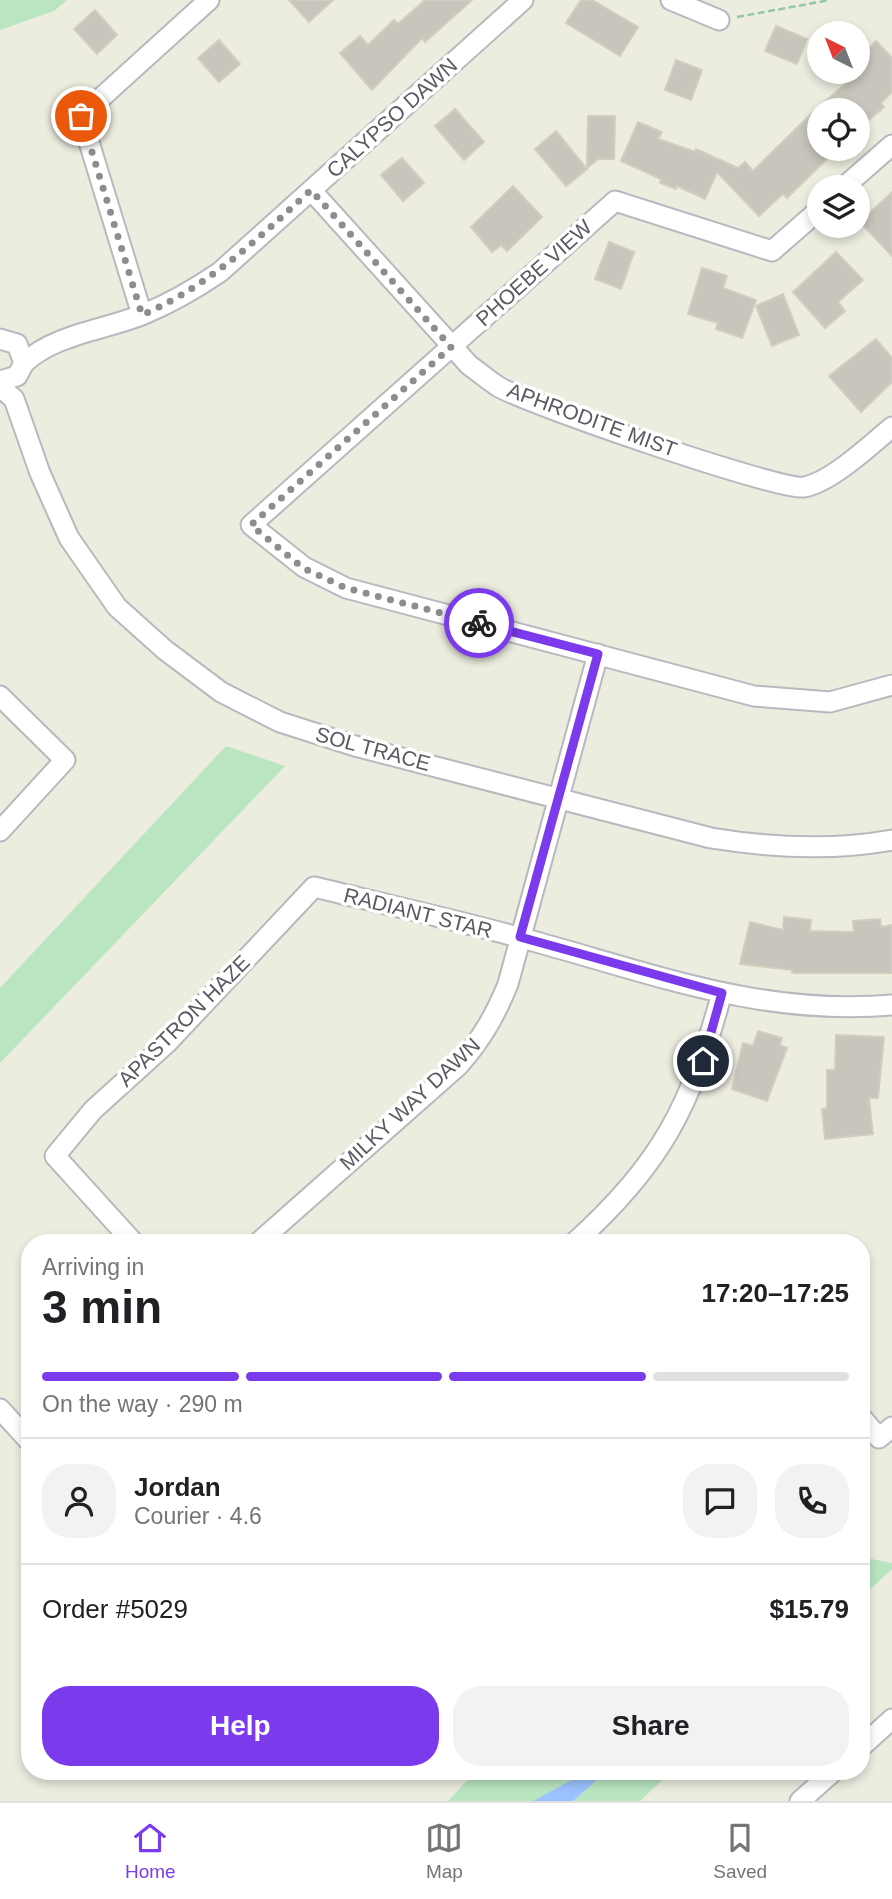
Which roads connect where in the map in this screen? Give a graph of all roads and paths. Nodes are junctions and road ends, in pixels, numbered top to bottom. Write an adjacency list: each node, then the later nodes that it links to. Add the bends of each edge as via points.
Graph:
1 (209, 0): 10 (street, via 81,116)
2 (523, 0): 8 (street, CALYPSO DAWN)
3 (671, 0): 5 (street)
4 (830, 0): 5 (path)
5 (719, 20)
6 (892, 145): 7 (street)
7 (858, 175)
8 (311, 190): 10 (street, CALYPSO DAWN, via 220,272 184,297); 12 (street, APHRODITE MIST)
9 (807, 220): 12 (street, PHOEBE VIEW, via 772,251 615,201)
10 (142, 315): 13 (street, CALYPSO DAWN)
11 (6, 338): 13 (street); 14 (street)
12 (451, 347): 16 (street, APHRODITE MIST, via 500,387 537,403 762,479 804,487 852,462); 17 (street, PHOEBE VIEW, via 251,525 303,568 346,588)
13 (39, 349): 14 (street, CALYPSO DAWN)
14 (23, 367): 15 (street, SOL TRACE)
15 (5, 389): 20 (street, SOL TRACE, via 69,538 117,607 221,692 280,722 355,746)
16 (892, 427)
17 (598, 654): 18 (street, via 754,696 830,702); 20 (street, MILKY WAY DAWN)
18 (892, 685)
19 (0, 696): 21 (street, via 65,761)
20 (557, 797): 22 (street, SOL TRACE, via 711,838 767,847 817,848); 24 (street, MILKY WAY DAWN)
21 (0, 831)
22 (892, 839)
23 (314, 887): 24 (street, RADIANT STAR); 27 (street, APASTRON HAZE, via 167,1043 93,1110 55,1156)
24 (520, 937): 25 (street, RADIANT STAR); 28 (street, MILKY WAY DAWN, via 508,984 481,1039 458,1066)
25 (722, 993): 26 (street, RADIANT STAR, via 805,1007); 29 (street, via 703,1061 673,1127 632,1187)
26 (892, 1005)
27 (126, 1234)
28 (268, 1234)
29 (583, 1234)
30 (0, 1409): 32 (street)
31 (870, 1423): 33 (street)
32 (21, 1432)
33 (886, 1433)
34 (892, 1719): 35 (street)
35 (870, 1739)
36 (824, 1780): 37 (street)
37 (800, 1801)

